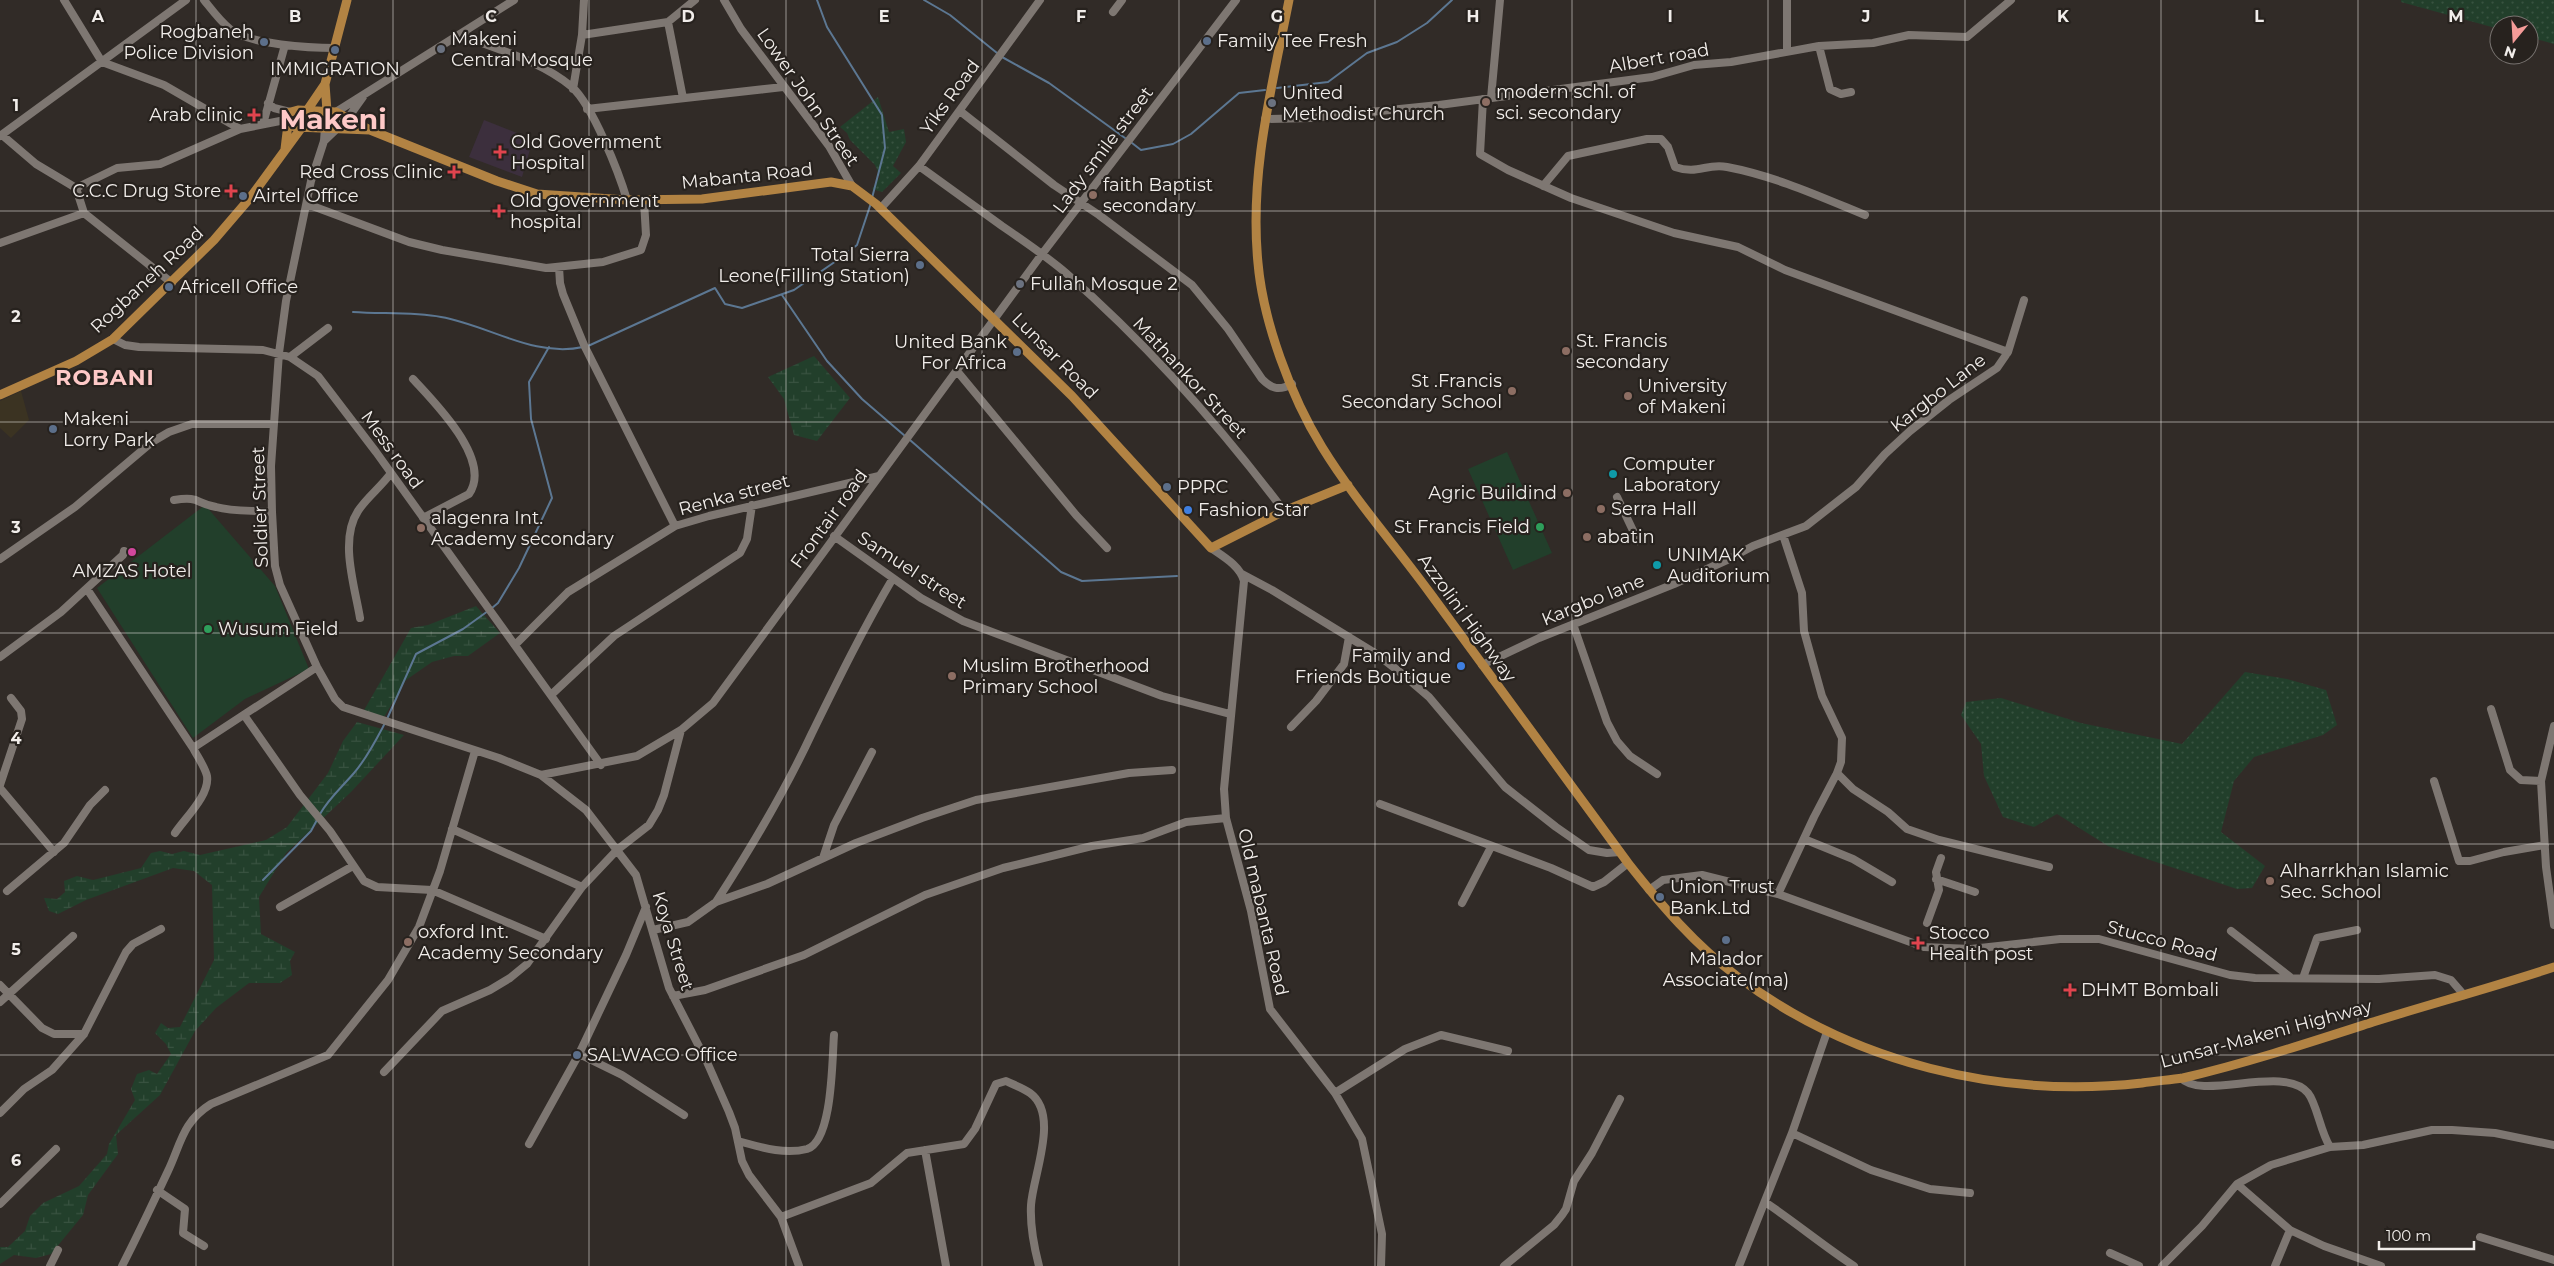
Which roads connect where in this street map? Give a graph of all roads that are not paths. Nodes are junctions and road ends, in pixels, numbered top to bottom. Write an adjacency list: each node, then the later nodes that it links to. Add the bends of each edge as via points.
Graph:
1 (64, 0): 24 (street)
2 (186, 0): 24 (street)
3 (204, 0): 20 (street, via 233,31)
4 (347, 0): 22 (main road)
5 (514, 0): 18 (street)
6 (584, 0): 19 (street)
7 (724, 0): 26 (street, Lower John Street)
8 (1040, 0): 36 (street, Yiks Road)
9 (1122, 0): 16 (street)
10 (1236, 0): 57 (street, Lady smile street)
11 (1289, 0): 40 (main road, Azzolini Highway)
12 (1500, 0): 31 (street)
13 (1787, 0): 23 (street)
14 (2011, 0): 21 (street, Albert road, via 1967,37 1910,35 1873,42)
15 (690, 1): 17 (street)
16 (1113, 12)
17 (668, 22): 19 (street); 30 (street)
18 (461, 35): 27 (street, via 538,65); 29 (street)
19 (582, 35): 27 (street)
20 (285, 45): 22 (street); 33 (street)
21 (1819, 46): 23 (street, Albert road); 28 (street, via 1830,89 1841,94)
22 (336, 48): 25 (main road)
23 (1787, 51): 31 (street, Albert road, via 1732,62 1694,65 1652,77)
24 (102, 62): 45 (street, via 164,85); 47 (street)
25 (325, 84): 35 (main road); 37 (main road)
26 (783, 87): 30 (street); 51 (street, Lower John Street, via 829,146)
27 (573, 88): 34 (street)
28 (1850, 92)
29 (364, 95): 37 (street); 38 (street)
30 (684, 98): 34 (street)
31 (1492, 98): 32 (street, Albert road)
32 (1483, 99): 40 (street, Albert road, via 1311,118); 52 (street, via 1480,154)
33 (268, 103): 39 (street); 41 (street)
34 (587, 109): 55 (street, via 617,168)
35 (308, 110): 37 (main road); 39 (main road)
36 (960, 111): 50 (street, Yiks Road); 57 (street)
37 (332, 112): 38 (main road)
38 (348, 118): 44 (street); 46 (main road)
39 (288, 119): 41 (street); 42 (main road); 49 (main road)
40 (1265, 119): 75 (main road, Azzolini Highway, via 1256,198 1258,264 1270,328)
41 (263, 124): 45 (street)
42 (302, 127): 43 (main road); 49 (main road, Rogbaneh Road)
43 (325, 127): 44 (main road); 48 (street, Soldier Street)
44 (339, 127): 46 (main road); 48 (street)
45 (240, 129): 53 (street, via 160,164 117,168)
46 (370, 130): 55 (main road, Mabanta Road, via 530,192)
47 (1, 135): 53 (street, via 36,164)
48 (324, 141): 58 (street, Soldier Street)
49 (285, 149): 65 (main road, Rogbaneh Road, via 250,198)
50 (919, 166): 59 (street, Yiks Road); 63 (street)
51 (852, 186): 54 (main road, Mabanta Road); 56 (main road, Mabanta Road, via 831,182 743,195)
52 (1543, 186): 61 (street, via 1568,156 1647,139 1661,139 1676,167 1693,172 1709,166 1730,168 1788,185); 70 (street, via 1674,233 1738,247 1785,270)
53 (76, 188): 60 (street)
54 (866, 196): 59 (main road, Lunsar Road)
55 (627, 200): 56 (main road, Mabanta Road)
56 (644, 200): 64 (street, via 646,235 641,250 603,262)
57 (1081, 203): 63 (street, Lady smile street); 75 (street, via 1192,285 1270,387 1276,389)
58 (307, 204): 64 (street, via 409,242 546,268); 71 (street, Soldier Street, via 286,301)
59 (878, 206): 67 (main road, Lunsar Road)
60 (84, 213): 62 (street); 65 (street)
61 (1865, 216)
62 (0, 243)
63 (1042, 254): 67 (street, Lady smile street); 84 (street, Mathankor Street, via 1110,315 1159,365 1257,475)
64 (560, 267): 88 (street, via 563,294 585,347)
65 (172, 283): 69 (main road, Rogbaneh Road)
66 (2024, 300): 70 (street, Kargbo Lane)
67 (995, 320): 73 (street, Frontair road); 93 (main road, Lunsar Road, via 1107,433)
68 (328, 328): 72 (street)
69 (113, 339): 71 (street, Mess road, via 139,347 256,349); 76 (main road, Rogbaneh Road, via 76,361)
70 (2008, 352): 85 (street, Kargbo Lane, via 1991,374 1949,400 1910,431 1856,486)
71 (279, 353): 72 (street, Mess road); 77 (street, Soldier Street)
72 (290, 357): 78 (street, Mess road, via 323,382)
73 (958, 370): 79 (street, Frontair road); 92 (street, via 1076,515)
74 (412, 379): 87 (street, via 457,431 468,452 474,475 469,494)
75 (1292, 384): 80 (main road, Azzolini Highway, via 1321,445)
76 (0, 395)
77 (274, 424): 86 (street, Soldier Street); 95 (street, via 192,424 180,427 152,442 75,506)
78 (391, 473): 87 (street, Mess road); 99 (street, via 358,510 352,527 350,558)
79 (879, 476): 83 (street, Renka street); 90 (street, Frontair road)
80 (1348, 485): 84 (main road); 104 (main road, Azzolini Highway)
81 (1617, 497): 91 (street)
82 (174, 500): 86 (street, via 198,499 216,508)
83 (752, 505): 88 (street, Renka street); 106 (street, via 745,546 740,553 614,636)
84 (1284, 511): 93 (main road)
85 (1822, 511): 89 (street, Kargbo lane, via 1806,526)
86 (272, 512): 105 (street, Soldier Street, via 275,566 280,586)
87 (423, 518): 102 (street, Mess road)
88 (675, 526): 102 (street, Renka street, via 568,592)
89 (1783, 535): 100 (street, Kargbo lane, via 1752,546 1674,584); 119 (street, via 1802,593 1804,631 1822,696 1842,738)
90 (834, 536): 97 (street, Samuel street); 113 (street, Frontair road, via 713,703)
91 (1638, 541)
92 (1107, 548)
93 (1211, 548): 96 (street)
94 (124, 551): 98 (street)
95 (0, 559)
96 (1242, 574): 101 (street); 109 (street, Old mabanta Road, via 1244,592)
97 (893, 578): 109 (street, Samuel street, via 963,621 1162,696); 149 (street, via 858,638 799,758)
98 (87, 589): 103 (street); 114 (street)
99 (360, 618)
100 (1573, 624): 104 (street, Kargbo lane); 120 (street, via 1607,722 1617,741 1630,756)
101 (1349, 637): 112 (street, via 1344,664); 135 (street, via 1378,654 1428,697 1487,767 1528,806 1589,850 1607,854)
102 (516, 645): 106 (street, Mess road)
103 (0, 656)
104 (1482, 665): 135 (main road, Azzolini Highway)
105 (317, 667): 110 (street); 115 (street, Soldier Street, via 343,707)
106 (551, 695): 117 (street, Mess road)
107 (11, 698): 124 (street, via 21,711 22,719)
108 (2491, 709): 123 (street, via 2510,770 2521,780)
109 (1230, 714): 127 (street, Old mabanta Road, via 1224,771)
110 (244, 715): 114 (street); 139 (street)
111 (2554, 726): 123 (street)
112 (1292, 727)
113 (681, 730): 117 (street, via 637,756); 133 (street, via 658,810 649,825)
114 (193, 748): 129 (street, via 207,775 206,785 202,796)
115 (476, 751): 121 (street, Soldier Street); 128 (street)
116 (872, 752): 136 (street, via 834,825)
117 (601, 764): 121 (street)
118 (1172, 770): 136 (street, via 1129,773 976,800)
119 (1837, 773): 130 (street); 140 (street, via 1907,829)
120 (1657, 774)
121 (541, 775): 133 (street, Koya Street, via 586,810)
122 (2434, 781): 131 (street, via 2459,861)
123 (2540, 781): 131 (street)
124 (0, 787): 134 (street)
125 (105, 790): 134 (street)
126 (1380, 804): 132 (street)
127 (1226, 818): 167 (street, via 1186,822 1143,838 1092,846 1003,868 925,895 804,955 712,988); 176 (street, Old mabanta Road, via 1251,911 1270,1009)
128 (452, 829): 143 (street); 144 (street)
129 (175, 833)
130 (1804, 839): 142 (street, via 1853,859); 148 (street)
131 (2545, 845): 154 (street)
132 (1491, 848): 138 (street, via 1551,868 1593,887); 150 (street)
133 (617, 850): 143 (street); 151 (street, Koya Street, via 636,875)
134 (54, 852): 146 (street)
135 (1620, 852): 138 (main road, Azzolini Highway)
136 (823, 858): 149 (street, via 767,884)
137 (1941, 858): 141 (street)
138 (1628, 863): 145 (main road, Azzolini Highway)
139 (353, 866): 144 (street, via 369,885); 152 (street)
140 (2048, 867)
141 (1936, 879): 147 (street); 153 (street, via 1939,890)
142 (1892, 882)
143 (582, 887): 160 (street)
144 (432, 890): 160 (street); 188 (street, via 405,954 328,1055 211,1104 195,1116 186,1127)
145 (1649, 890): 148 (street, Stucco Road, via 1663,880 1702,875); 169 (main road, Lunsar-Makeni Highway, via 1694,938 1738,977)
146 (7, 892)
147 (1975, 892)
148 (1778, 894): 162 (street, Stucco Road, via 1924,947 1971,949 2051,940 2099,939 2230,975)
149 (716, 902): 156 (street, via 688,922)
150 (1462, 903)
151 (646, 906): 156 (street, Koya Street); 173 (street)
152 (280, 907)
153 (1927, 923)
154 (2554, 925)
155 (161, 929): 170 (street, via 133,944 126,952)
156 (654, 930): 167 (street, Koya Street)
157 (2357, 930): 163 (street, via 2317,938)
158 (2231, 931): 162 (street)
159 (73, 936): 165 (street)
160 (546, 939): 174 (street, via 527,964 510,978 442,1010)
161 (2554, 967): 166 (main road, Lunsar-Makeni Highway)
162 (2290, 977): 163 (street, Stucco Road)
163 (2303, 978): 166 (street, Stucco Road, via 2435,975 2451,980)
164 (0, 985): 165 (street)
165 (8, 993): 168 (street); 170 (street, via 42,1028 54,1034)
166 (2464, 995): 175 (main road, Lunsar-Makeni Highway)
167 (673, 996): 181 (street, Koya Street, via 707,1062)
168 (0, 1002)
169 (1828, 1032): 175 (main road, Lunsar-Makeni Highway, via 1922,1066 2001,1083 2074,1088); 180 (street)
170 (84, 1034): 178 (street, via 52,1070 24,1089)
171 (834, 1035): 181 (street, via 830,1100 823,1130 815,1143 807,1149 774,1151)
172 (1508, 1051): 176 (street, via 1442,1035 1405,1049)
173 (579, 1054): 179 (street, via 622,1075); 182 (street)
174 (384, 1072)
175 (2181, 1078): 184 (street, via 2198,1086 2279,1082 2300,1086 2308,1092)
176 (1335, 1093): 204 (street, Old mabanta Road, via 1362,1139 1382,1234)
177 (1620, 1099): 205 (street, via 1574,1181 1562,1215)
178 (0, 1113)
179 (684, 1115)
180 (1792, 1133): 189 (street, via 1871,1170 1930,1189); 190 (street)
181 (738, 1141): 192 (street, Koya Street, via 748,1175)
182 (529, 1144)
183 (2554, 1146): 184 (street, via 2495,1133 2432,1130 2363,1145)
184 (2330, 1147): 187 (street, via 2272,1165)
185 (56, 1149): 191 (street)
186 (925, 1150): 192 (street, via 907,1153 871,1183); 202 (street); 203 (street, via 967,1141 999,1081 1006,1081 1032,1094 1044,1117 1044,1134 1031,1204)
187 (2237, 1184): 193 (street); 209 (street, via 2202,1226)
188 (158, 1190): 195 (street, via 185,1209 183,1233); 200 (street)
189 (1970, 1193)
190 (1765, 1202): 206 (street); 207 (street)
191 (0, 1204)
192 (781, 1217): 201 (street, Koya Street)
193 (2290, 1230): 210 (street); 211 (street)
194 (2480, 1237): 198 (street)
195 (204, 1246)
196 (58, 1250): 199 (street)
197 (2110, 1253): 208 (street)
198 (2554, 1260)
199 (50, 1266)
200 (122, 1266)
201 (799, 1266)
202 (946, 1266)
203 (1039, 1266)
204 (1381, 1266)
205 (1504, 1266)
206 (1739, 1266)
207 (1854, 1266)
208 (2139, 1266)
209 (2162, 1266)
210 (2275, 1266)
211 (2380, 1266)

